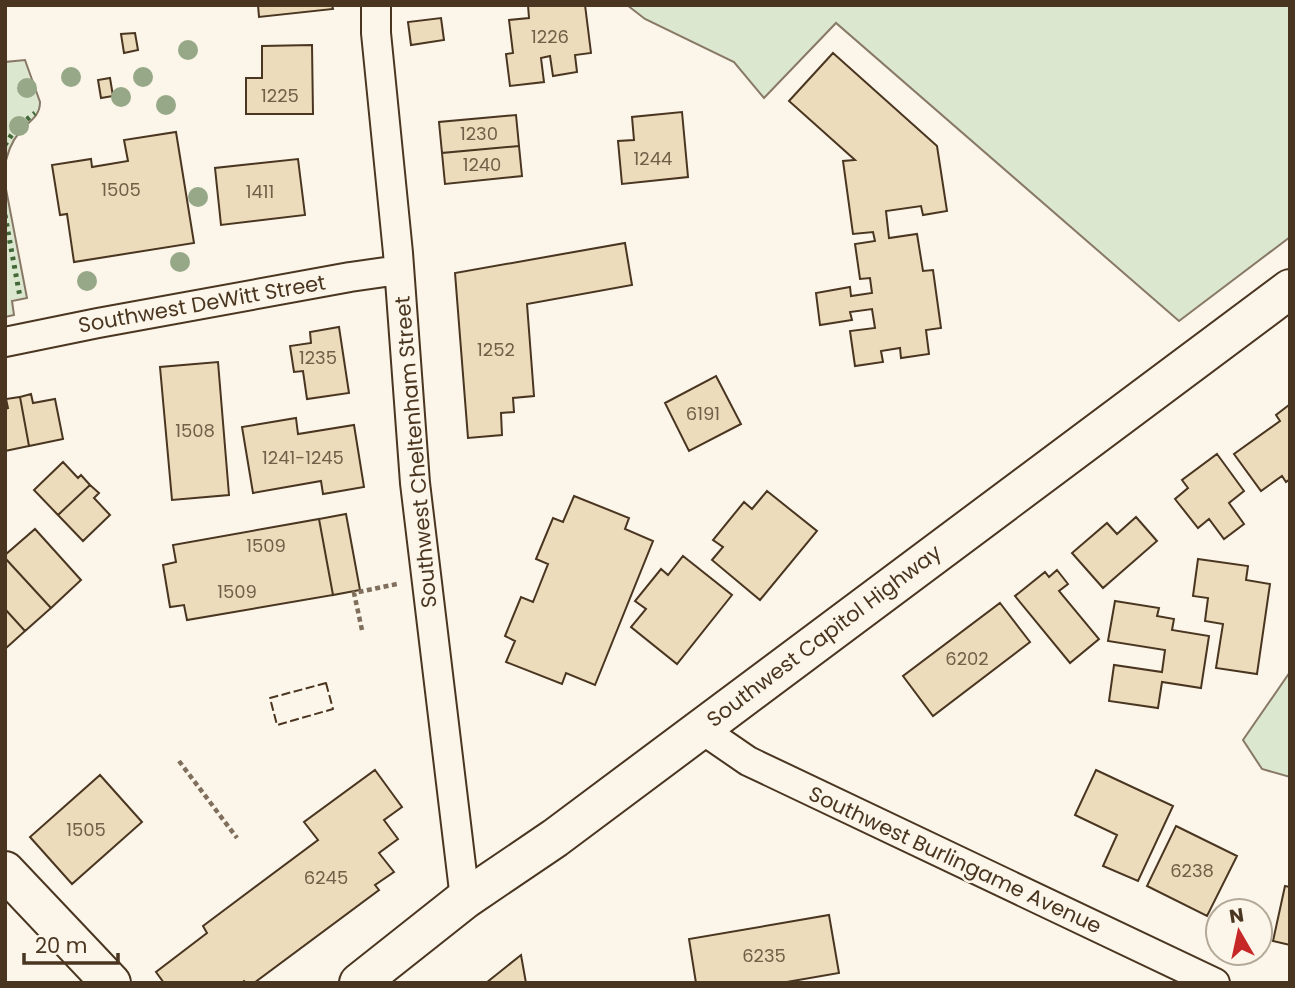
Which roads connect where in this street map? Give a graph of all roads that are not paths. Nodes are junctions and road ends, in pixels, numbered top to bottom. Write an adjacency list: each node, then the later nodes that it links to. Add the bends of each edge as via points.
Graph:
1 (376, 5): 2 (street, Southwest Cheltenham Street)
2 (399, 270): 4 (street, Southwest DeWitt Street); 7 (street, Southwest Cheltenham Street, via 415,483)
3 (1290, 289): 5 (main road, Southwest Capitol Highway)
4 (5, 342)
5 (701, 729): 7 (main road, Southwest Capitol Highway, via 555,838); 10 (street, Southwest Burlingame Avenue, via 748,761)
6 (5, 871): 8 (main road)
7 (465, 898): 9 (main road, Southwest Capitol Highway)
8 (111, 983)
9 (359, 983)
10 (1215, 983)

